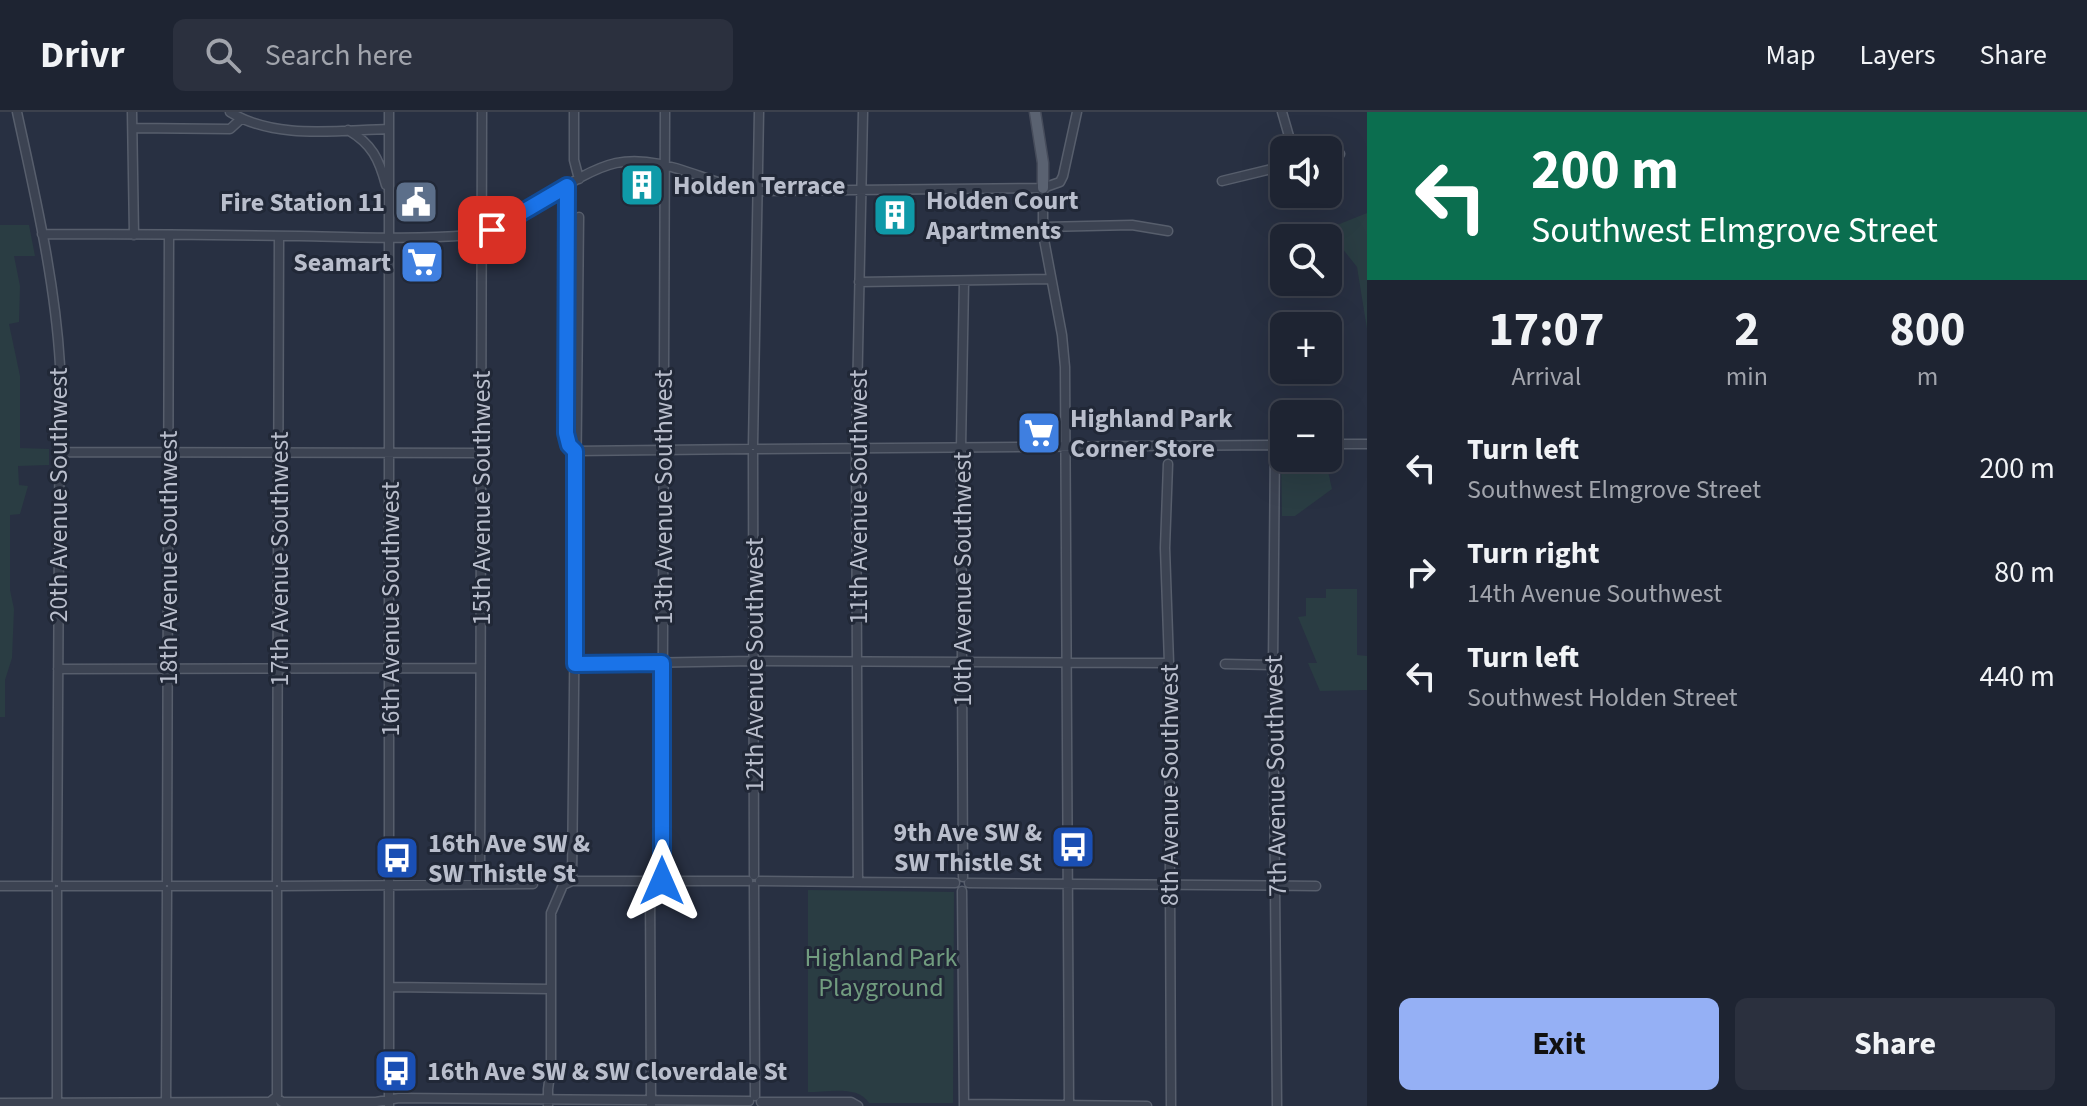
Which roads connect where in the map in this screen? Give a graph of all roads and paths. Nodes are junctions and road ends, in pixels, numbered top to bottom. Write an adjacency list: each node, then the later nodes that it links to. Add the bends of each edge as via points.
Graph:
1 (17, 112): 30 (street, 20th Avenue Southwest)
2 (132, 112): 14 (street)
3 (230, 112): 13 (street)
4 (389, 112): 15 (street, 16th Avenue Southwest)
5 (482, 112): 31 (street, 15th Avenue Southwest)
6 (574, 112): 20 (street)
7 (665, 112): 18 (street, 13th Avenue Southwest)
8 (759, 112): 25 (street, 12th Avenue Southwest)
9 (863, 112): 24 (street, 11th Avenue Southwest)
10 (1035, 112): 23 (main road)
11 (1077, 112): 23 (street, via 1063,176)
12 (1282, 112): 17 (street)
13 (241, 119): 14 (street, via 230,129); 16 (street, via 293,130)
14 (134, 128): 32 (street)
15 (389, 129): 16 (street); 26 (street, 16th Avenue Southwest)
16 (347, 130): 26 (street, via 376,153)
17 (1289, 136)
18 (665, 165): 20 (street, via 620,163); 25 (street); 46 (street, 13th Avenue Southwest)
19 (1270, 169): 21 (street)
20 (579, 179): 22 (street)
21 (1222, 181)
22 (567, 186): 31 (street); 47 (street, via 566,433)
23 (1043, 188): 24 (street); 28 (street)
24 (861, 190): 25 (street); 37 (street, 11th Avenue Southwest)
25 (758, 191): 45 (street, 12th Avenue Southwest)
26 (388, 196): 35 (street, 16th Avenue Southwest)
27 (579, 217): 47 (street)
28 (1043, 227): 29 (street, via 1132,225); 36 (street)
29 (1168, 231)
30 (42, 234): 32 (street); 48 (street, 20th Avenue Southwest, via 59,345)
31 (482, 234): 35 (street); 51 (street, 15th Avenue Southwest)
32 (134, 235): 33 (street)
33 (169, 235): 34 (street); 49 (street, 18th Avenue Southwest)
34 (279, 236): 35 (street); 50 (street, 17th Avenue Southwest)
35 (388, 237): 52 (street, 16th Avenue Southwest)
36 (1051, 279): 38 (street); 42 (street, via 1065,367)
37 (859, 282): 38 (street); 44 (street, 11th Avenue Southwest)
38 (964, 282): 43 (street, 10th Avenue Southwest)
39 (1342, 444): 40 (street)
40 (1367, 444)
41 (1270, 445): 42 (street)
42 (1064, 446): 43 (street); 61 (street)
43 (961, 447): 44 (street); 57 (street, 10th Avenue Southwest)
44 (856, 448): 45 (street); 56 (street, 11th Avenue Southwest)
45 (753, 449): 46 (street); 55 (street, 12th Avenue Southwest)
46 (663, 450): 47 (street); 58 (street, 13th Avenue Southwest)
47 (575, 451): 60 (street)
48 (59, 452): 49 (street); 65 (street, 20th Avenue Southwest)
49 (168, 453): 50 (street); 66 (street, 18th Avenue Southwest)
50 (279, 453): 52 (street); 67 (street, 17th Avenue Southwest)
51 (481, 453): 52 (street); 64 (street, 15th Avenue Southwest)
52 (391, 454): 68 (street, 16th Avenue Southwest)
53 (1168, 464): 59 (street, 8th Avenue Southwest)
54 (1279, 472): 63 (street, 7th Avenue Southwest)
55 (754, 661): 56 (street); 58 (street); 72 (street, 12th Avenue Southwest)
56 (858, 662): 57 (street); 74 (street, 11th Avenue Southwest)
57 (962, 662): 61 (street); 73 (street, 10th Avenue Southwest)
58 (662, 663): 60 (street); 71 (street, 13th Avenue Southwest)
59 (1169, 663): 61 (street); 79 (street, 8th Avenue Southwest)
60 (575, 664): 69 (street)
61 (1067, 664): 77 (street)
62 (1225, 664): 63 (street)
63 (1273, 665): 85 (street, 7th Avenue Southwest)
64 (480, 668): 68 (street); 75 (street, 15th Avenue Southwest)
65 (58, 669): 66 (street); 81 (street, 20th Avenue Southwest)
66 (168, 669): 67 (street); 82 (street, 18th Avenue Southwest)
67 (278, 669): 68 (street); 83 (street, 17th Avenue Southwest)
68 (390, 669): 78 (street, 16th Avenue Southwest)
69 (572, 881): 70 (street); 87 (street, via 560,889 551,913)
70 (650, 881): 71 (street); 93 (street)
71 (662, 881): 72 (street)
72 (754, 881): 74 (street); 88 (street, 12th Avenue Southwest)
73 (962, 881): 74 (street); 77 (street); 96 (street, via 956,888 962,891)
74 (858, 882)
75 (480, 884): 76 (street); 78 (street)
76 (533, 884)
77 (1068, 884): 79 (street); 98 (street)
78 (390, 885): 83 (street); 86 (street, 16th Avenue Southwest)
79 (1169, 885): 85 (street); 100 (street, 8th Avenue Southwest)
80 (0, 886): 81 (street)
81 (57, 886): 82 (street); 94 (street, 20th Avenue Southwest)
82 (167, 886): 83 (street); 95 (street, 18th Avenue Southwest)
83 (277, 886): 90 (street, 17th Avenue Southwest)
84 (1316, 886): 85 (street)
85 (1276, 887): 101 (street, 7th Avenue Southwest)
86 (390, 987): 87 (street); 91 (street, 16th Avenue Southwest)
87 (550, 989): 92 (street)
88 (755, 1102): 93 (street); 97 (street)
89 (0, 1103): 94 (street)
90 (277, 1103): 91 (street); 95 (street)
91 (389, 1103): 92 (street)
92 (548, 1103): 93 (street)
93 (651, 1103)
94 (57, 1104): 95 (street)
95 (166, 1104)
96 (964, 1105): 98 (street)
97 (858, 1106)
98 (1069, 1106): 99 (street)
99 (1147, 1106)
100 (1171, 1106)
101 (1277, 1106)

